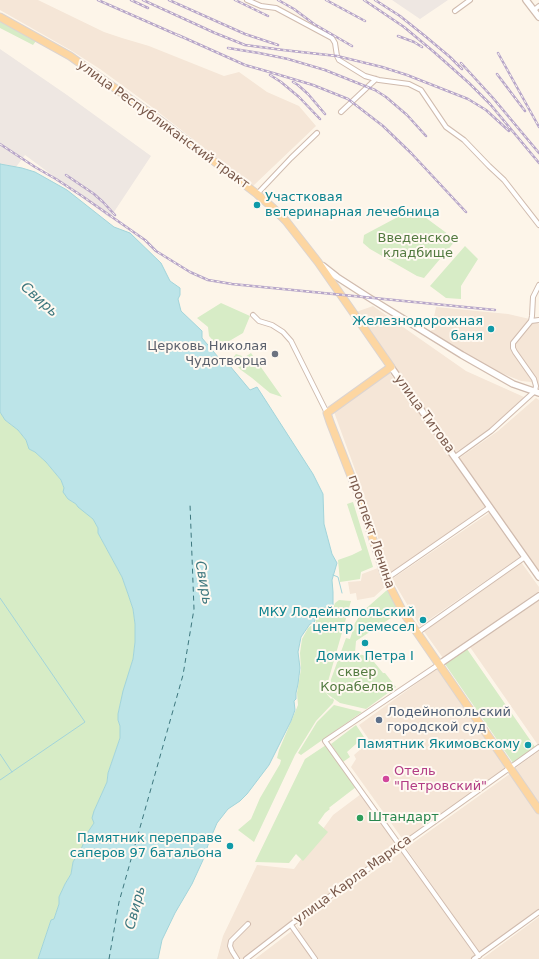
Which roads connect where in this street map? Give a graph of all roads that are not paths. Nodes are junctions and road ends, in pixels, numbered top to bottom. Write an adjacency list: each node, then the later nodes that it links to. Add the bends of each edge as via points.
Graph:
1 (247, 0): 9 (street, via 261,6 276,8 332,38 339,60 365,76)
2 (470, 0): 6 (street)
3 (526, 0): 5 (street)
4 (539, 6): 5 (street)
5 (534, 10): 8 (street)
6 (455, 12)
7 (0, 17): 12 (main road, улица Республиканский тракт, via 70,56)
8 (539, 17)
9 (376, 79): 10 (street); 13 (street, via 409,84 421,90 446,127 464,140 504,180)
10 (341, 112)
11 (317, 133): 12 (street)
12 (257, 194): 14 (main road, улица Республиканский тракт, via 286,221)
13 (539, 225)
14 (310, 251): 15 (main road, улица Титова)
15 (318, 262): 20 (main road, улица Титова); 21 (street, via 361,293 462,355 513,384)
16 (539, 285): 19 (street, via 533,297)
17 (252, 315): 22 (street, проспект Ленина, via 283,332 291,341)
18 (539, 320): 19 (street)
19 (530, 321): 21 (street, via 513,343 513,348 534,379)
20 (391, 367): 22 (main road); 23 (street, улица Титова)
21 (537, 392): 23 (street)
22 (328, 413): 27 (main road, проспект Ленина)
23 (455, 457): 24 (street, улица Титова)
24 (490, 507): 25 (street, улица Титова); 27 (street)
25 (525, 557): 26 (street, улица Титова); 29 (street)
26 (539, 577)
27 (386, 579): 29 (main road, проспект Ленина, via 402,612)
28 (539, 596): 30 (street)
29 (417, 633): 30 (main road, проспект Ленина)
30 (438, 665): 32 (main road, проспект Ленина); 34 (street, via 326,741)
31 (539, 747): 32 (street, улица Карла Маркса)
32 (510, 768): 33 (main road, проспект Ленина); 34 (street, улица Карла Маркса)
33 (539, 810)
34 (400, 846): 37 (street, улица Карла Маркса); 38 (street)
35 (539, 912): 38 (street)
36 (248, 924): 39 (street, via 231,941 230,946)
37 (290, 925): 40 (street, улица Карла Маркса); 41 (street)
38 (479, 956): 42 (street)
39 (237, 959)
40 (246, 959)
41 (315, 959)
42 (474, 959)

